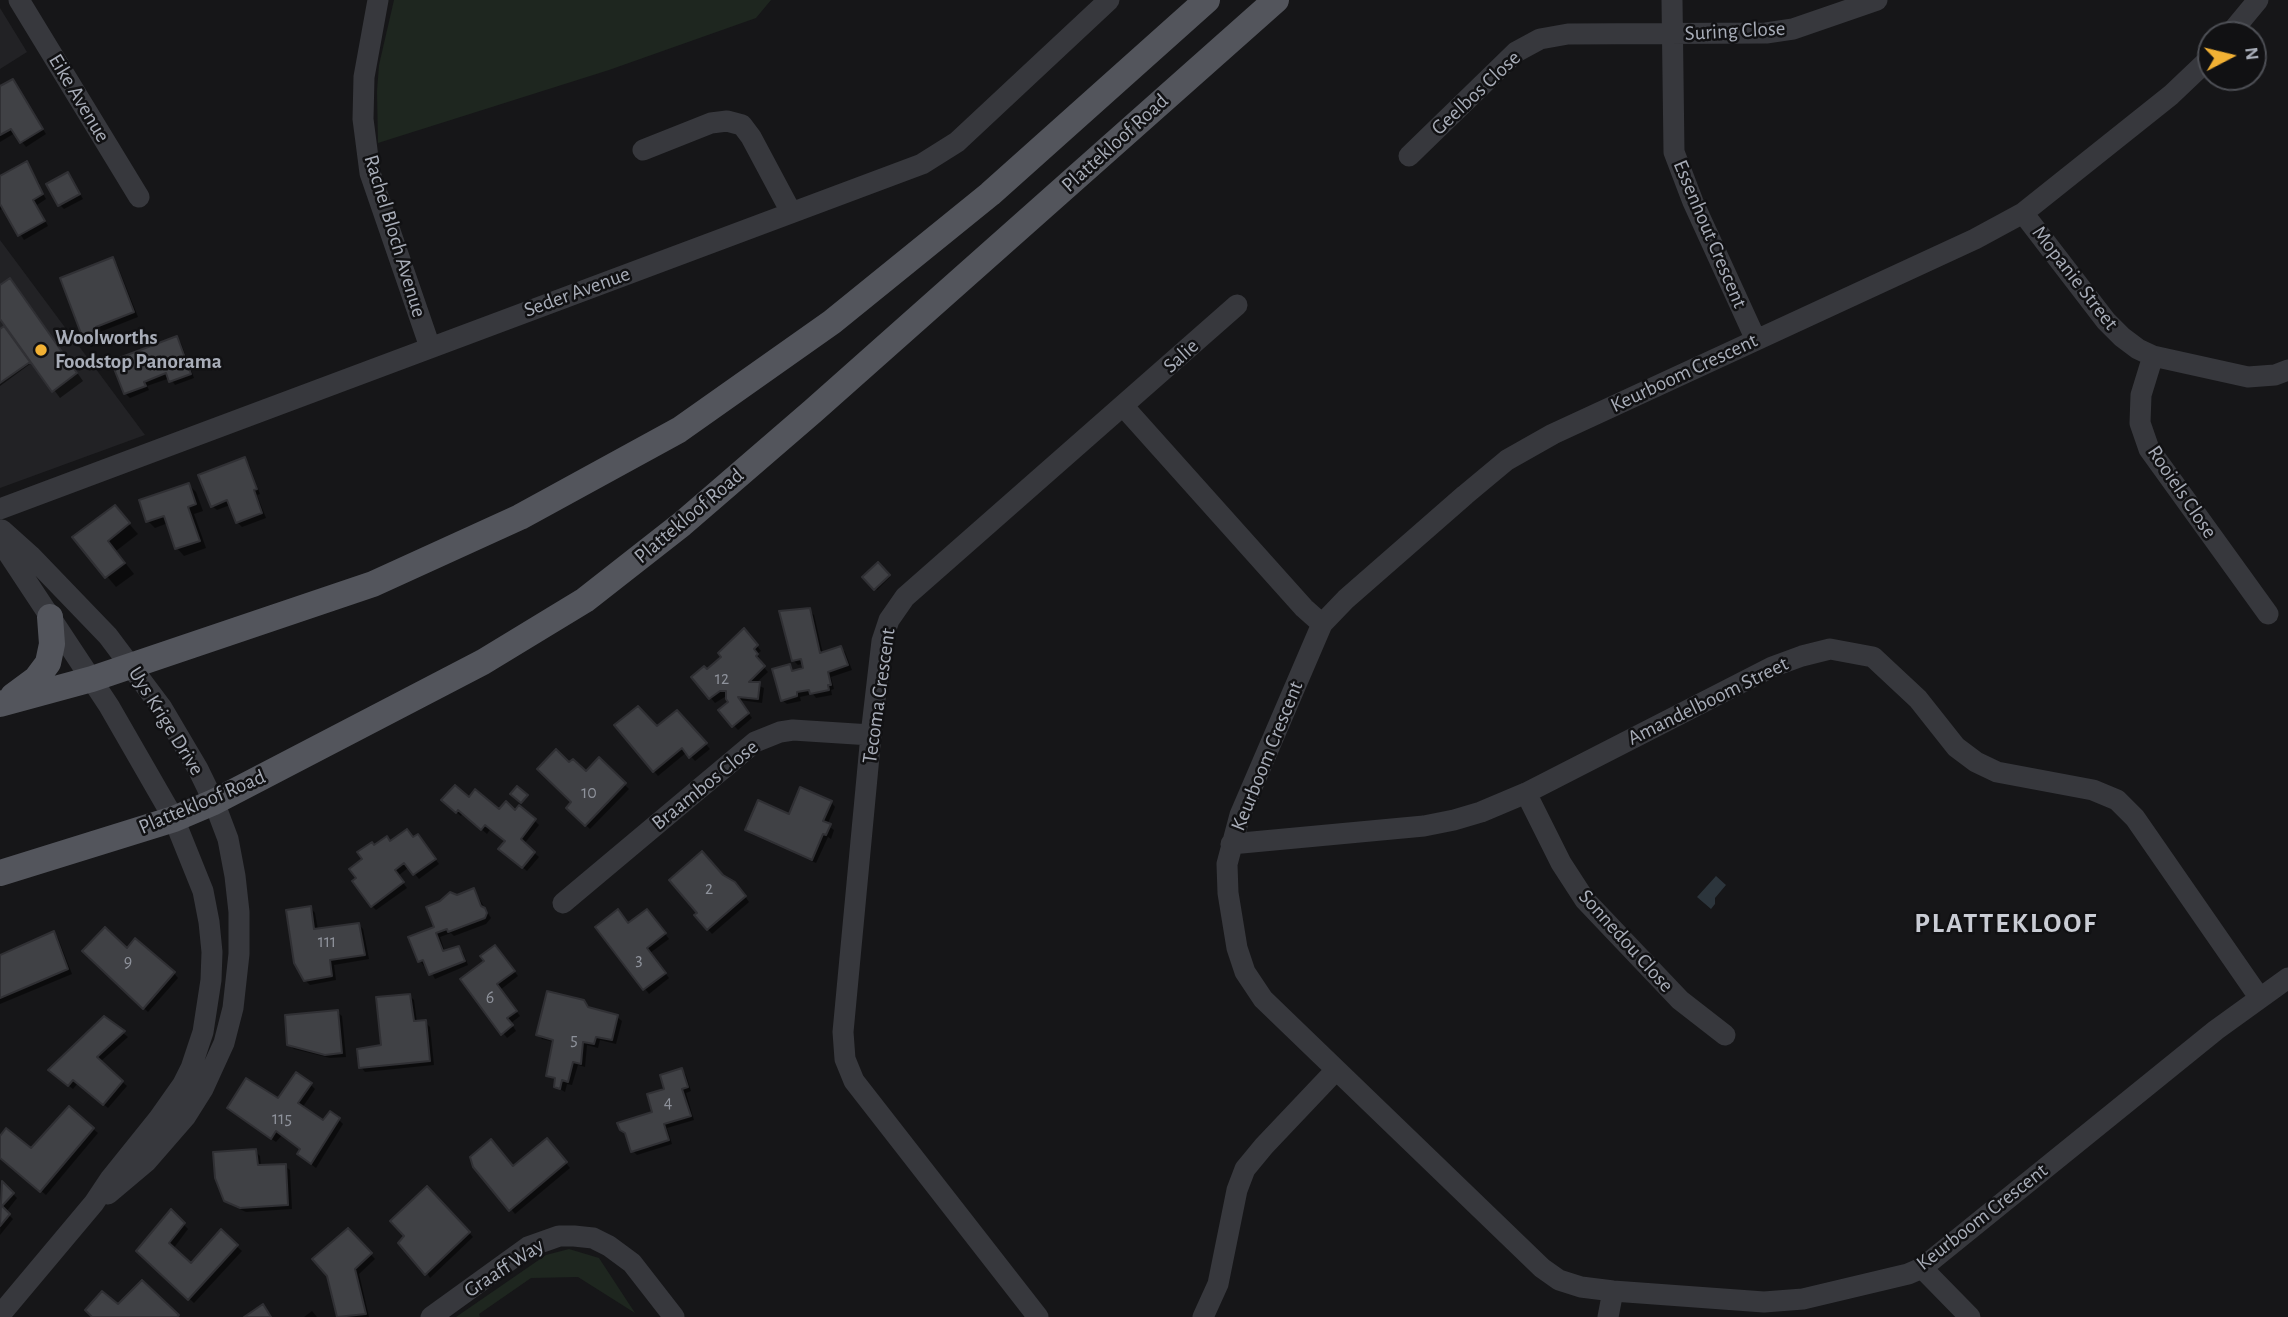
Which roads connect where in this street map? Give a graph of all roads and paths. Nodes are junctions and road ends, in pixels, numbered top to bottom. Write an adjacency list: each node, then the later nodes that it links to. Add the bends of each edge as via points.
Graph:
1 (19, 0): 16 (street, Eike Avenue)
2 (378, 0): 21 (street, Rachel Bloch Avenue, via 364,77 363,119 370,173)
3 (1077, 0): 10 (street)
4 (1109, 0): 10 (street, Seder Avenue)
5 (1207, 0): 31 (main road, via 979,202 832,322 679,430 520,517 373,584)
6 (1276, 0): 36 (main road, Plattekloof Road, via 783,437 585,600 484,662)
7 (1672, 0): 12 (street, Essenhout Crescent)
8 (1877, 0): 12 (street, Suring Close, via 1793,29)
9 (2258, 0): 11 (street)
10 (1086, 20): 17 (street, Seder Avenue, via 957,142 922,164)
11 (2241, 21)
12 (1672, 34): 15 (street, Geelbos Close, via 1568,34 1540,40 1516,52); 20 (street, Essenhout Crescent, via 1674,152)
13 (2197, 70): 18 (street, Keurboom Crescent)
14 (643, 150): 17 (street, via 711,123 742,125)
15 (1409, 156)
16 (139, 197)
17 (792, 212): 21 (street, Seder Avenue)
18 (2023, 213): 20 (street, Keurboom Crescent); 22 (street, Mopanie Street, via 2106,321)
19 (1237, 306): 24 (street, Salie)
20 (1756, 340): 30 (street, Keurboom Crescent, via 1507,460)
21 (430, 347): 25 (street, Seder Avenue)
22 (2153, 356): 23 (street, Mopanie Street, via 2248,377); 28 (street, Rooiels Close, via 2141,395 2140,423 2149,449)
23 (2288, 370)
24 (1124, 407): 30 (street); 34 (street, Tecoma Crescent, via 905,597 889,620 882,641)
25 (0, 509)
26 (0, 529): 31 (street, Uys Krige Drive, via 108,636)
27 (0, 541): 29 (street, Uys Krige Drive)
28 (2268, 614)
29 (50, 617): 32 (street, Uys Krige Drive); 33 (main road, via 48,663 36,679)
30 (1322, 624): 38 (street, Keurboom Crescent)
31 (132, 666): 32 (main road); 36 (street, Uys Krige Drive, via 172,722)
32 (92, 679): 33 (main road); 37 (street, Uys Krige Drive)
33 (2, 704)
34 (871, 735): 40 (street, Braambos Close, via 793,730 755,742); 51 (street, Tecoma Crescent, via 843,1032 845,1059 854,1081)
35 (1525, 793): 38 (street, Amandelboom Street, via 1454,820); 42 (street, Amandelboom Street, via 1772,667 1830,649 1873,657 1918,699 1956,747 1976,762 1997,772 2093,790 2117,800 2135,818); 43 (street, Sonnedou Close, via 1585,900 1680,1000)
36 (214, 802): 37 (main road, Plattekloof Road); 45 (street, Uys Krige Drive, via 228,839 239,912 237,982 224,1043 203,1089 175,1130 135,1172)
37 (174, 819): 39 (main road, Plattekloof Road); 45 (street, Uys Krige Drive, via 196,872 209,922 211,980 203,1032 174,1098)
38 (1231, 844): 44 (street, Keurboom Crescent, via 1228,893 1245,972 1263,999)
39 (0, 873)
40 (563, 903)
41 (2288, 978): 42 (street, Keurboom Crescent)
42 (2259, 998): 46 (street, Keurboom Crescent)
43 (1725, 1035)
44 (1336, 1070): 47 (street, Keurboom Crescent, via 1542,1268 1559,1280); 52 (street, via 1245,1169 1218,1284)
45 (94, 1203): 48 (street, Uys Krige Drive)
46 (1922, 1268): 47 (street, Keurboom Crescent, via 1803,1299 1764,1302); 54 (street)
47 (1613, 1291): 53 (street)
48 (2, 1314)
49 (431, 1317): 50 (street, Graaff Way, via 528,1247 559,1236 593,1238 609,1246 632,1263)
50 (674, 1317)
51 (1038, 1317)
52 (1203, 1317)
53 (1608, 1317)
54 (1970, 1317)

